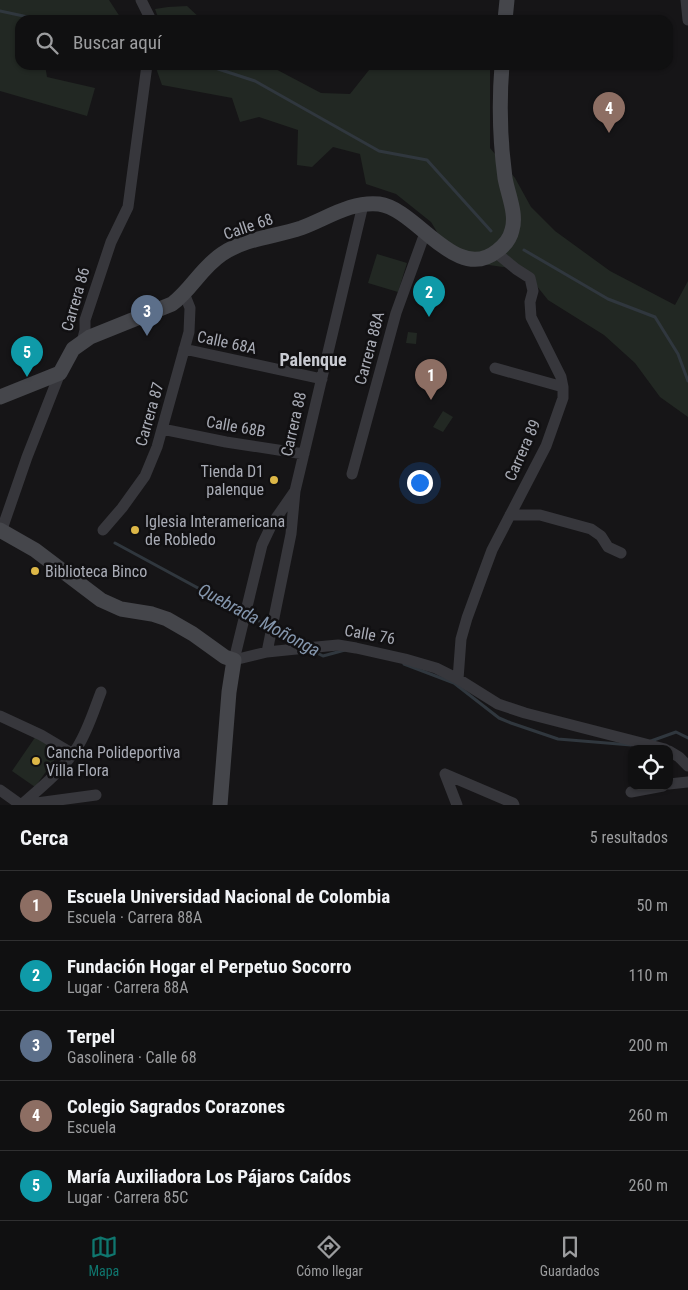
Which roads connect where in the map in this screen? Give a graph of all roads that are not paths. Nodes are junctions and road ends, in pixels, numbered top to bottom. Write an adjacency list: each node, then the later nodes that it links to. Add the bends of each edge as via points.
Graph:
1 (141, 0): 4 (street)
2 (507, 0): 5 (street)
3 (686, 0): 6 (street)
4 (148, 15)
5 (506, 15)
6 (688, 20)
7 (146, 70): 13 (street, Carrera 86, via 128,207 111,242 85,320)
8 (502, 70): 11 (street, via 505,178 514,218 510,237)
9 (363, 205): 10 (street, Calle 68, via 378,204 402,213); 12 (street, Calle 68, via 233,247 200,272); 17 (street, Carrera 88)
10 (425, 234): 11 (street, Calle 68, via 468,259 489,256); 22 (street, Carrera 88A, via 396,313)
11 (500, 248): 18 (street, via 499,256 530,278 533,291 531,318 561,376)
12 (184, 293): 13 (street, Calle 68, via 172,304); 14 (street, Carrera 87, via 191,315)
13 (82, 342): 16 (street, Carrera 86, via 73,349)
14 (184, 349): 17 (street, Calle 68A); 20 (street, Carrera 87)
15 (495, 368): 18 (street)
16 (60, 373): 19 (street); 26 (street, Carrera 86)
17 (322, 379): 21 (street, Carrera 88)
18 (563, 387): 24 (street, Carrera 89, via 563,398 546,446)
19 (0, 397)
20 (162, 429): 21 (street, Calle 68B); 25 (street, Carrera 87, via 145,476)
21 (304, 454): 23 (street, Carrera 88)
22 (352, 474)
23 (294, 491): 28 (street, Carrera 88, via 291,534); 29 (street, via 262,545)
24 (510, 515): 27 (street, via 540,515 590,529 601,536 608,547); 30 (street, Carrera 89, via 492,550 467,618 461,638)
25 (103, 530)
26 (1, 531): 29 (street, via 35,550 101,600 121,609 167,619)
27 (621, 553)
28 (267, 652): 29 (street, Calle 76); 30 (street, Calle 76, via 338,645 405,659 436,668)
29 (234, 660): 44 (street)
30 (458, 679): 33 (street, Calle 76, via 498,704)
31 (101, 692): 35 (street)
32 (0, 716): 35 (street)
33 (649, 745)
34 (673, 753): 36 (street)
35 (73, 754): 43 (street)
36 (688, 766)
37 (688, 782): 38 (street)
38 (673, 784)
39 (0, 790): 43 (street)
40 (642, 790): 41 (street)
41 (631, 792)
42 (96, 795): 43 (street)
43 (22, 805)
44 (220, 805)
45 (457, 805): 46 (street, via 445,774)
46 (514, 805)

